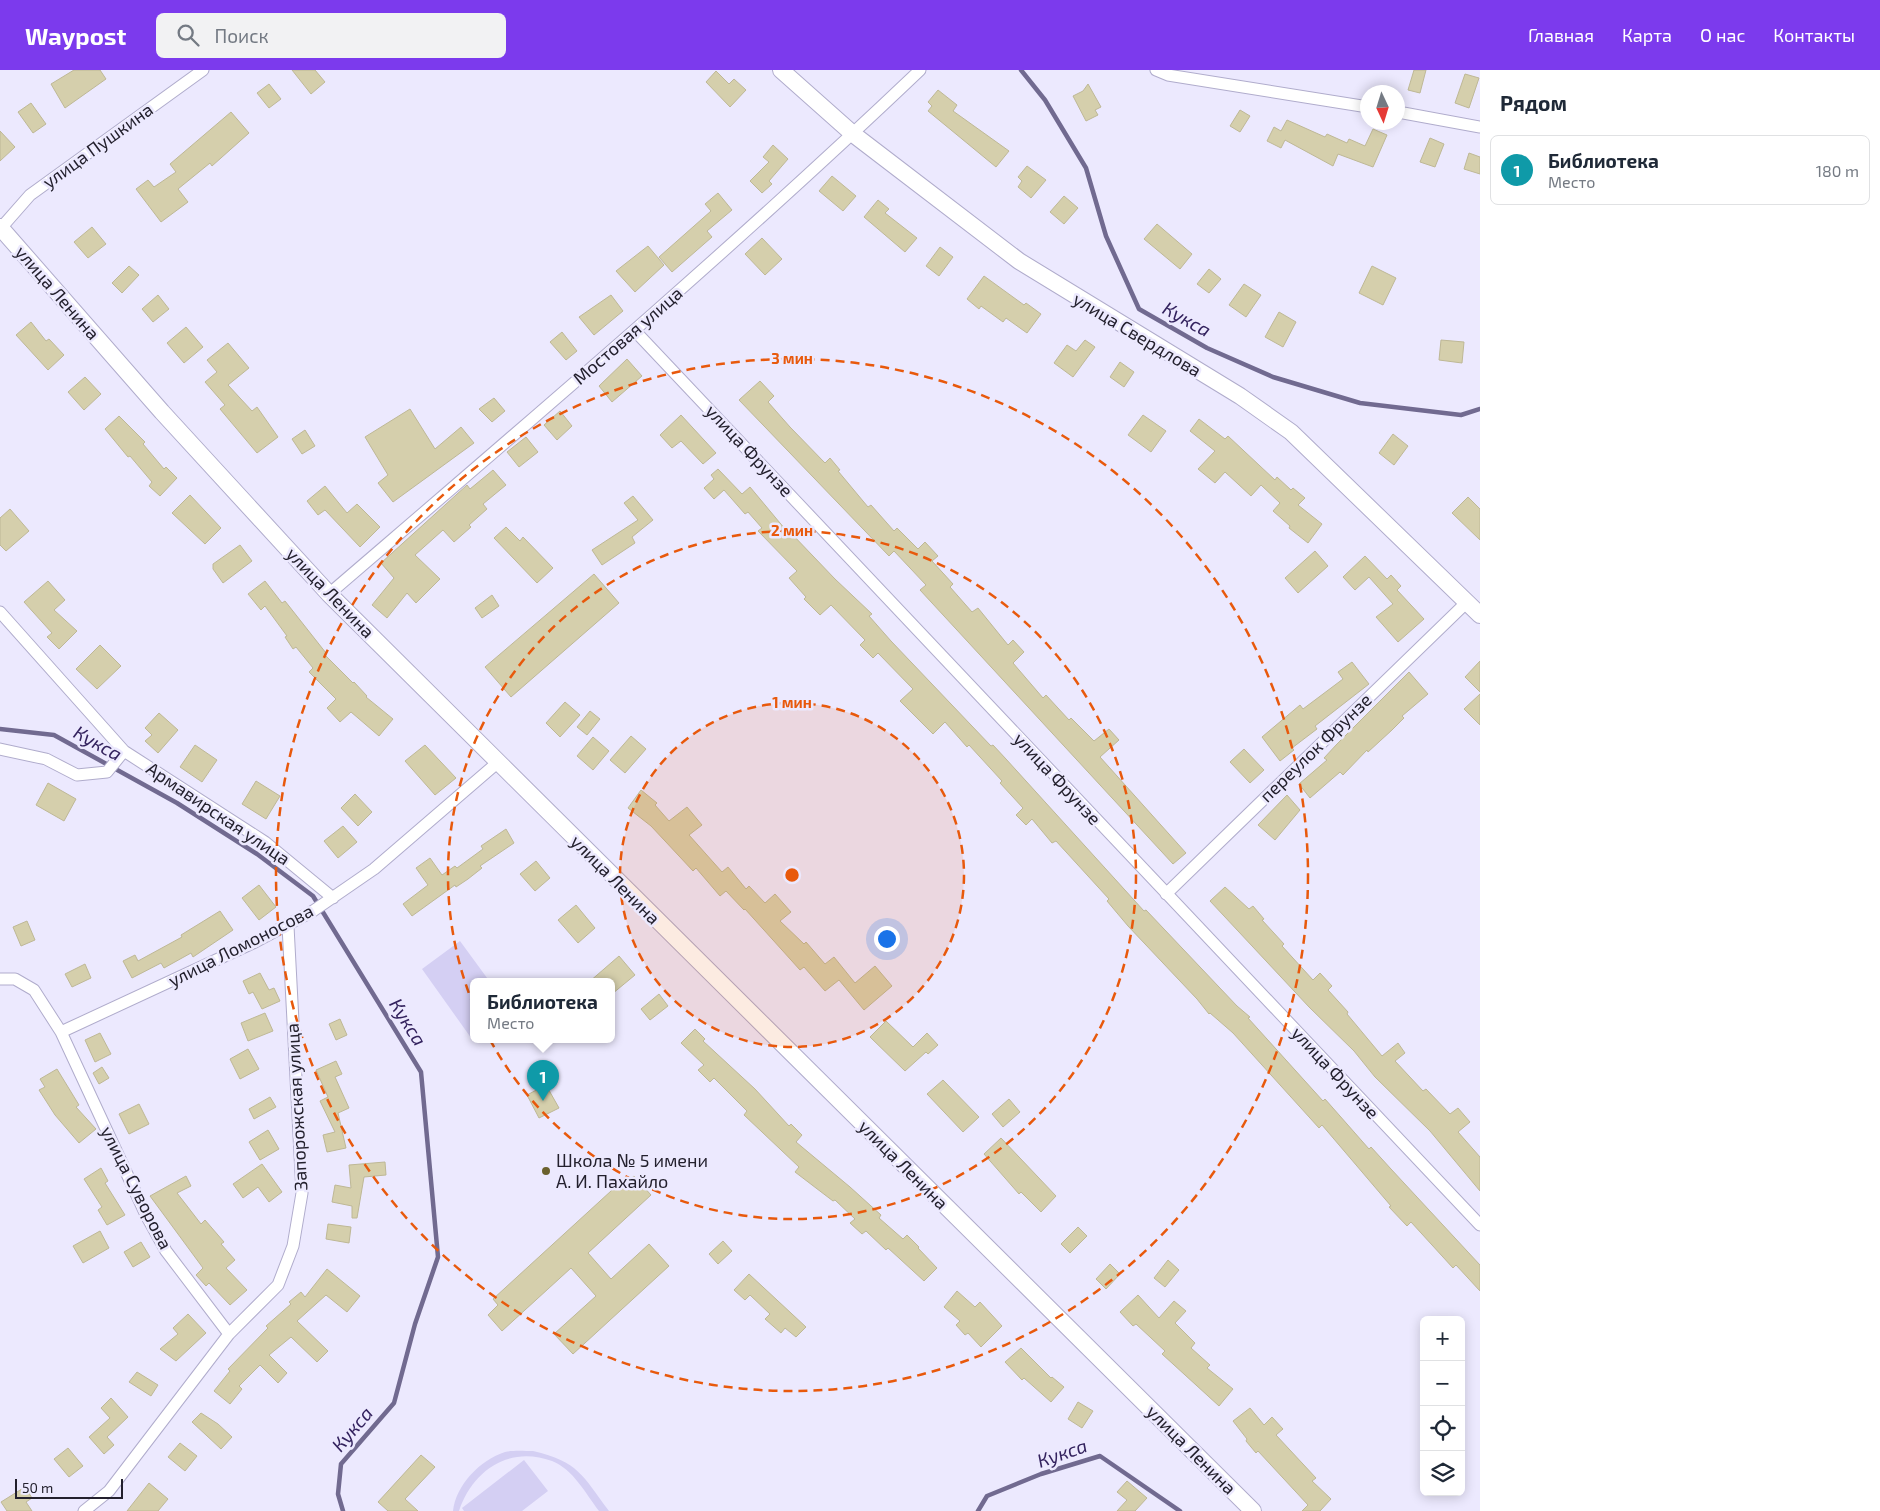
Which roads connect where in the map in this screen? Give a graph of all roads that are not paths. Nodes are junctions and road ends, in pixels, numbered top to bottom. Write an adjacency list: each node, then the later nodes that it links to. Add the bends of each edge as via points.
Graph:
1 (781, 70): 8 (street, улица Свердлова)
2 (920, 70): 8 (street, Мостовая улица)
3 (1156, 70): 5 (street, via 1168,75)
4 (199, 71): 9 (street, улица Пушкина, via 30,195)
5 (1360, 106)
6 (1405, 113): 7 (street)
7 (1480, 127)
8 (853, 134): 10 (street, Мостовая улица); 12 (street, улица Свердлова, via 1019,261 1240,396 1291,432)
9 (0, 228): 11 (street, улица Ленина, via 162,412)
10 (635, 331): 11 (street, Мостовая улица); 18 (street, улица Фрунзе)
11 (329, 594): 17 (street, улица Ленина)
12 (1467, 602): 14 (street, улица Свердлова); 18 (street, переулок Фрунзе)
13 (0, 612): 16 (street, Армавирская улица)
14 (1480, 614)
15 (0, 749): 16 (street, via 46,759 76,775 107,772)
16 (124, 751): 19 (street, Армавирская улица, via 265,842)
17 (497, 763): 19 (street, улица Ломоносова, via 374,869); 26 (street, улица Ленина)
18 (1166, 894): 23 (street, улица Фрунзе)
19 (330, 900): 20 (street, улица Ломоносова)
20 (288, 926): 22 (street, улица Ломоносова); 24 (street, Запорожская улица, via 302,1193 293,1246 278,1285)
21 (0, 980): 22 (street, via 15,979 34,990)
22 (61, 1032): 24 (street, улица Суворова, via 166,1251)
23 (1480, 1225)
24 (229, 1334): 25 (street, Запорожская улица, via 109,1491)
25 (84, 1511)
26 (1253, 1511)

